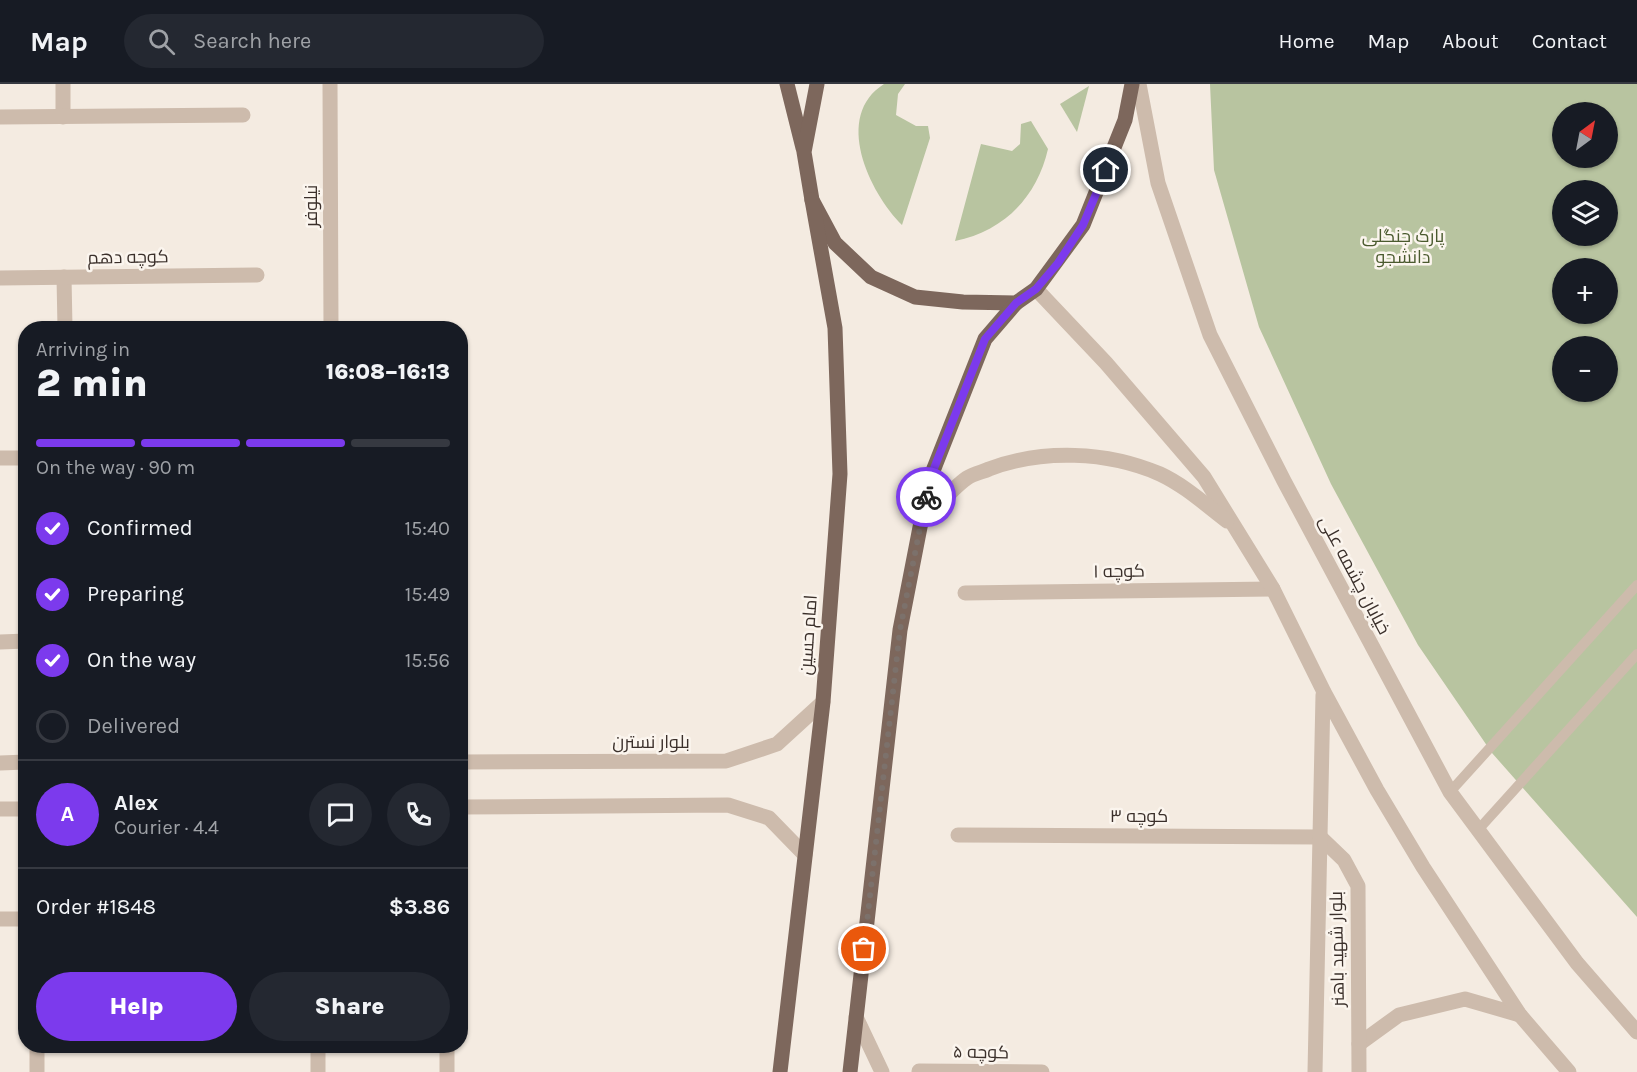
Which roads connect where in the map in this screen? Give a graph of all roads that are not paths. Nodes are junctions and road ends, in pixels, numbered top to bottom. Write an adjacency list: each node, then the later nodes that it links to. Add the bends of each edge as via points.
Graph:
1 (63, 84): 9 (street)
2 (330, 84): 18 (street, نیلوفر)
3 (787, 84): 10 (main road, امام حسین)
4 (817, 84): 10 (main road)
5 (1132, 84): 15 (main road, via 1125,120 1083,225)
6 (1139, 84): 34 (street, خیابان چشمه علی, via 1158,183 1210,335)
7 (243, 116): 9 (street)
8 (0, 117): 9 (street)
9 (63, 117)
10 (804, 152): 11 (main road, امام حسین)
11 (812, 200): 16 (main road, via 835,243 871,276 915,297); 30 (main road, امام حسین, via 835,328 840,474)
12 (257, 275): 13 (street, کوچه دهم)
13 (64, 277): 14 (street, کوچه دهم); 17 (street)
14 (0, 278)
15 (1036, 289): 16 (main road); 22 (street, via 1161,425 1204,477)
16 (1016, 303): 21 (main road, via 985,339 929,481)
17 (64, 321)
18 (330, 321)
19 (0, 458): 20 (street)
20 (18, 458)
21 (921, 523): 22 (street, via 968,477 1006,463 1080,456 1114,460 1160,474); 45 (main road, via 900,630)
22 (1237, 529): 24 (street)
23 (1637, 585): 34 (lane)
24 (1273, 589): 25 (street, کوچه ۱); 29 (street)
25 (965, 593)
26 (18, 641): 27 (street)
27 (0, 642)
28 (1637, 654): 38 (lane)
29 (1324, 692): 40 (street, بلوار شهید باهنر); 44 (street, via 1377,790)
30 (823, 702): 32 (street, بلوار نسترن, via 777,744 726,761); 41 (main road, امام حسین)
31 (18, 762): 33 (street)
32 (468, 762)
33 (0, 763)
34 (1450, 792): 38 (street, خیابان چشمه علی)
35 (468, 807): 41 (street, via 728,805 769,818)
36 (18, 808): 37 (street)
37 (0, 809)
38 (1478, 830): 46 (street, خیابان چشمه علی, via 1577,963)
39 (958, 835): 40 (street, کوچه ۳)
40 (1320, 837): 47 (street, بلوار شهید باهنر, via 1344,860 1358,886); 59 (street, بلوار شهید باهنر)
41 (805, 855): 55 (main road, امام حسین)
42 (0, 919): 43 (street)
43 (18, 919)
44 (1520, 1015): 47 (street, via 1465,999 1400,1014); 61 (street)
45 (856, 1017): 56 (main road); 57 (street)
46 (1637, 1032)
47 (1359, 1044): 60 (street, بلوار شهید باهنر)
48 (37, 1053): 52 (street)
49 (318, 1053): 53 (street)
50 (447, 1053): 54 (street)
51 (919, 1071): 58 (street, کوچه ۵)
52 (37, 1072)
53 (318, 1072)
54 (447, 1072)
55 (780, 1072)
56 (850, 1072)
57 (882, 1072)
58 (1042, 1072)
59 (1315, 1072)
60 (1359, 1072)
61 (1569, 1072)

